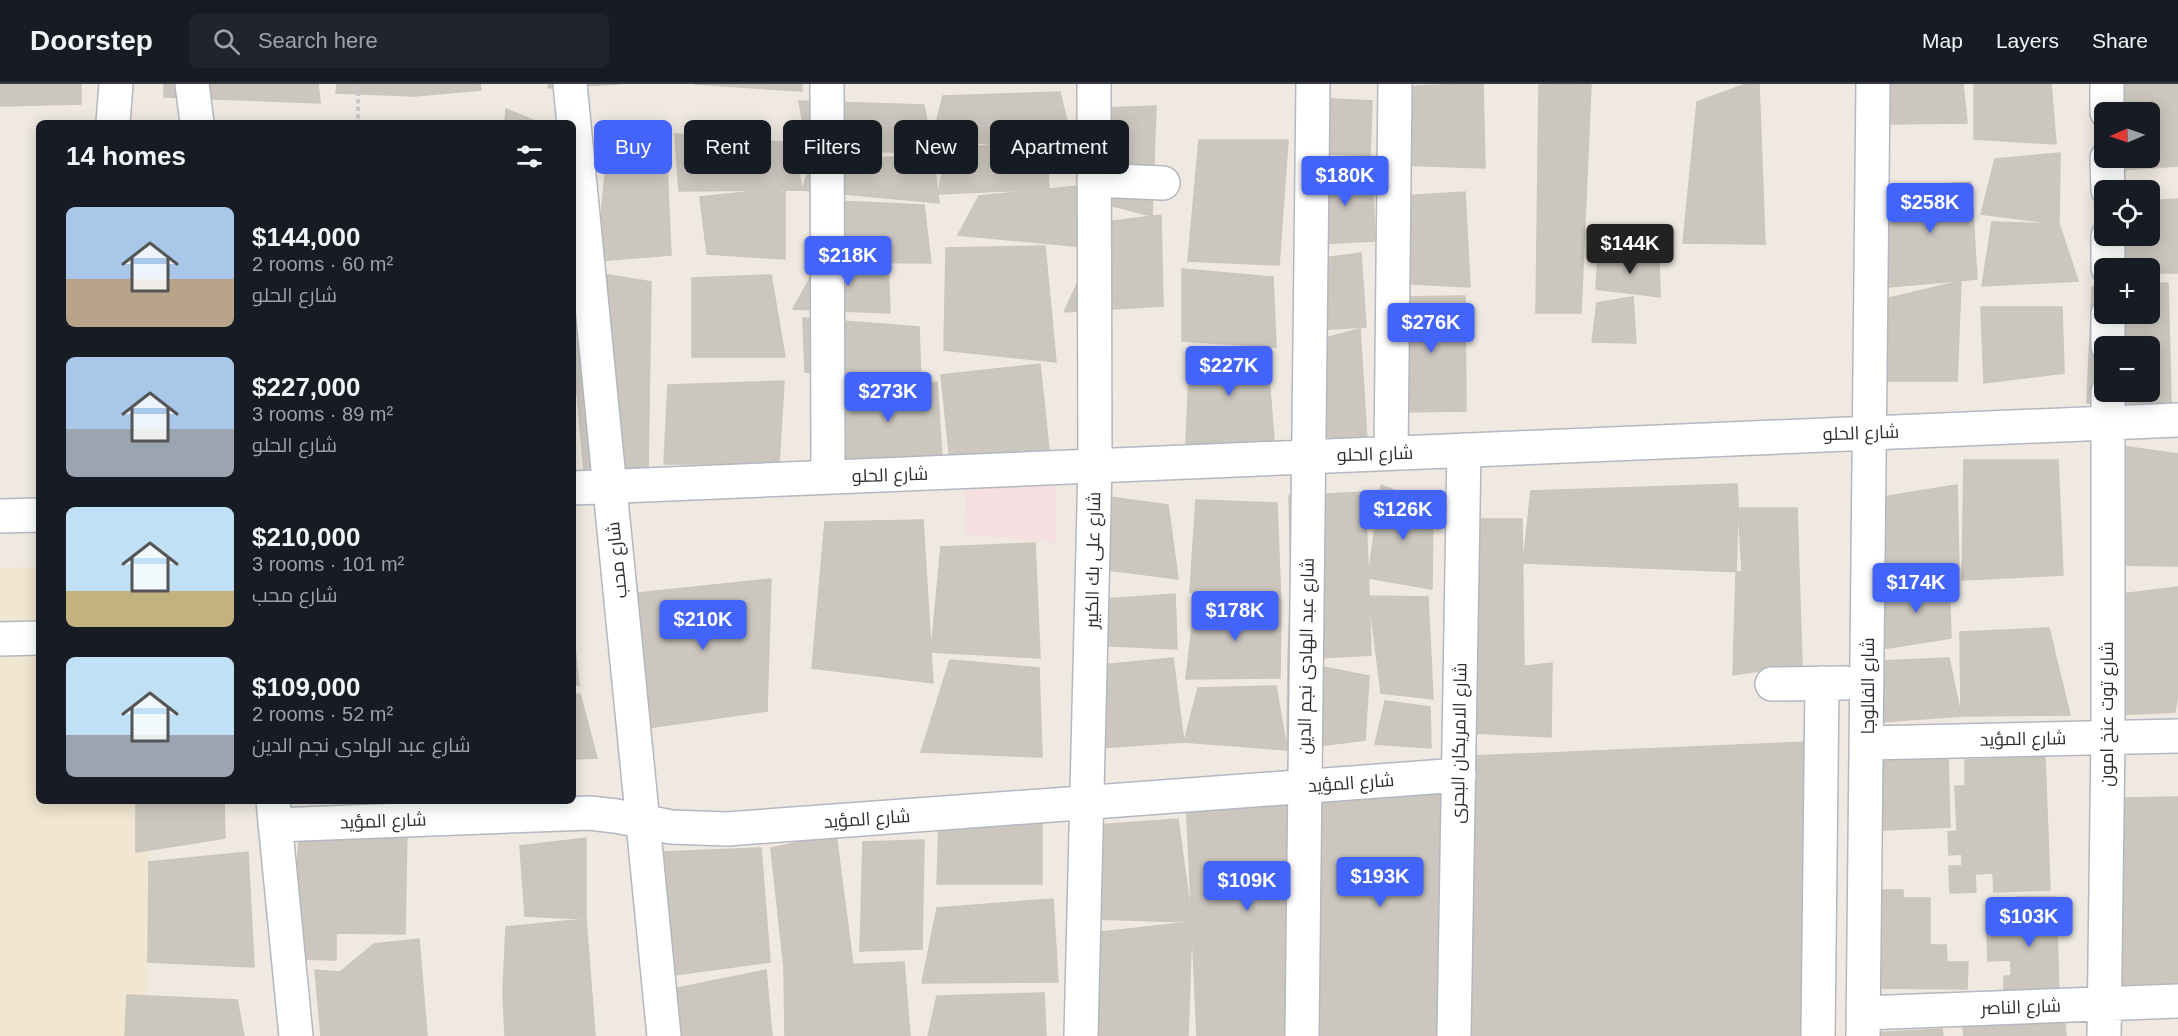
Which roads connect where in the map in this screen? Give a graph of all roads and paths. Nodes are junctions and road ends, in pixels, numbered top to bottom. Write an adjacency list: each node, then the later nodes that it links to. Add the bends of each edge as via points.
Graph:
1 (116, 84): 12 (street)
2 (192, 84): 13 (street)
3 (358, 84): 14 (path)
4 (570, 84): 15 (street, شارع محب)
5 (827, 84): 26 (street)
6 (1094, 84): 17 (street, شارع على بك الكبير)
7 (1313, 84): 24 (street, شارع عبد الهادى نجم الدين)
8 (1395, 84): 23 (street)
9 (1873, 84): 21 (street, شارع الفالوجا)
10 (2107, 84): 11 (street)
11 (2107, 102)
12 (113, 120)
13 (197, 120)
14 (358, 120)
15 (573, 120)
16 (576, 146): 27 (street, شارع محب)
17 (1094, 180): 18 (street); 25 (street, شارع على بك الكبير)
18 (1163, 183)
19 (2108, 407): 20 (street, شارع الحلو); 21 (street, شارع الحلو); 37 (street, شارع توت عنخ امون)
20 (2178, 420)
21 (1870, 433): 22 (street, شارع الحلو); 34 (street, شارع الفالوجا)
22 (1464, 450): 23 (street, شارع الحلو); 39 (street, شارع الامريكان البحرى)
23 (1391, 453): 24 (street, شارع الحلو)
24 (1309, 456): 25 (street, شارع الحلو); 40 (street, شارع عبد الهادى نجم الدين)
25 (1095, 466): 26 (street, شارع الحلو); 41 (street, شارع على بك الكبير)
26 (828, 477): 27 (street, شارع الحلو)
27 (609, 486): 28 (street, شارع الحلو); 43 (street, شارع محب)
28 (576, 489)
29 (36, 514): 30 (street)
30 (0, 516)
31 (36, 638): 32 (street)
32 (0, 639)
33 (1822, 683): 34 (street); 35 (street); 52 (street)
34 (1868, 683): 38 (street, شارع الفالوجا)
35 (1772, 684)
36 (2178, 736): 37 (street, شارع المؤيد)
37 (2108, 738): 38 (street, شارع المؤيد); 45 (street, شارع توت عنخ امون)
38 (1867, 742): 46 (street, شارع الفالوجا)
39 (1459, 775): 40 (street, شارع المؤيد); 51 (street, شارع الامريكان البحرى)
40 (1304, 786): 41 (street, شارع المؤيد); 50 (street, شارع عبد الهادى نجم الدين)
41 (1087, 802): 43 (street, شارع المؤيد, via 727,829); 49 (street, شارع على بك الكبير)
42 (274, 813): 43 (street, شارع المؤيد, via 589,813); 47 (street)
43 (643, 822): 48 (street, شارع محب)
44 (2178, 1001): 45 (street, شارع الناصر)
45 (2103, 1004): 46 (street, شارع الناصر); 53 (street, شارع توت عنخ امون)
46 (1863, 1024)
47 (296, 1036)
48 (664, 1036)
49 (1081, 1036)
50 (1302, 1036)
51 (1455, 1036)
52 (1818, 1036)
53 (2103, 1036)

